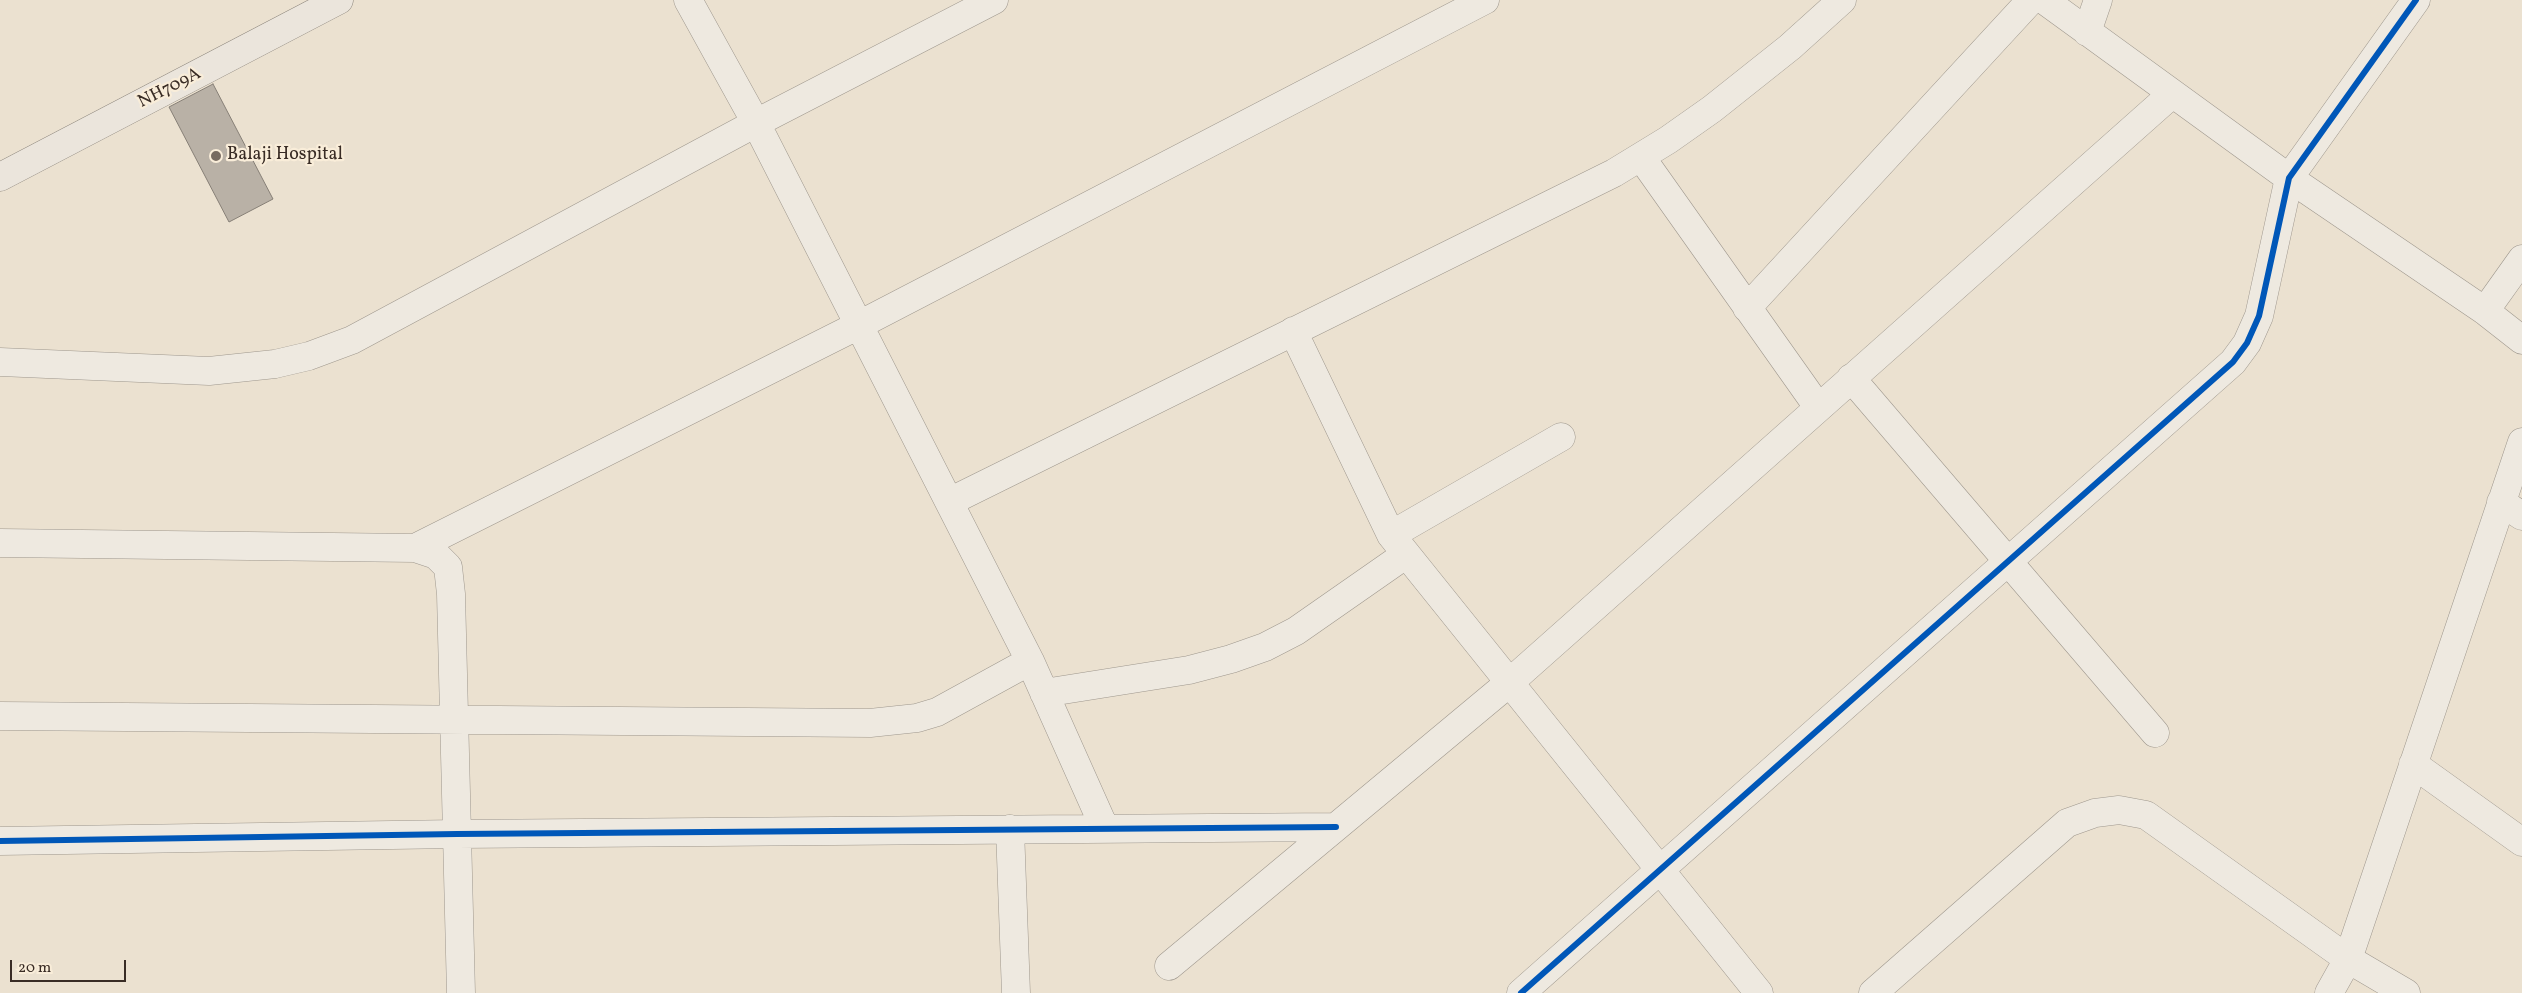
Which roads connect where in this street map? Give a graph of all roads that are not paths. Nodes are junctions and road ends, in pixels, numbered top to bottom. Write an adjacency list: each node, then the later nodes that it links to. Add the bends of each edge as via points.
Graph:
1 (339, 0): 14 (highway, NH709A)
2 (688, 0): 12 (street)
3 (994, 0): 12 (street)
4 (1485, 0): 19 (street)
5 (1842, 0): 13 (street, via 1790,47 1712,109)
6 (2032, 0): 17 (street)
7 (2044, 0): 10 (street)
8 (2098, 0): 10 (street)
9 (2416, 0): 15 (street)
10 (2087, 32): 11 (street)
11 (2172, 94): 15 (street); 23 (street)
12 (756, 123): 19 (street); 22 (street, via 352,340 309,356 275,364 209,371)
13 (1641, 157): 17 (street); 20 (street)
14 (0, 177)
15 (2289, 178): 18 (street); 32 (street, via 2258,316 2248,343 2234,362)
16 (2522, 259): 18 (street)
17 (1747, 308): 24 (street)
18 (2485, 311): 21 (street)
19 (859, 325): 27 (street); 31 (street)
20 (1293, 331): 27 (street); 30 (street)
21 (2522, 340)
22 (0, 362)
23 (1851, 378): 24 (street); 32 (street)
24 (1818, 407): 34 (street)
25 (1561, 437): 30 (street)
26 (2522, 442): 28 (street)
27 (949, 502): 33 (street)
28 (2511, 509): 39 (street)
29 (0, 543): 31 (street)
30 (1398, 545): 34 (street); 35 (street, via 1296,631 1265,647 1189,670)
31 (415, 548): 37 (street, via 436,555 448,567)
32 (2008, 562): 38 (street); 46 (street)
33 (1030, 661): 35 (street); 37 (street, via 937,712 897,721)
34 (1509, 683): 40 (street); 46 (street)
35 (1044, 693): 41 (street)
36 (0, 716): 37 (street)
37 (454, 718): 43 (street)
38 (2155, 733)
39 (2413, 764): 45 (street); 47 (street)
40 (1336, 827): 41 (street); 48 (street)
41 (1105, 828): 42 (street)
42 (1010, 829): 43 (street); 50 (street)
43 (457, 834): 44 (street); 49 (street)
44 (0, 842)
45 (2522, 842)
46 (1660, 870): 51 (street); 52 (street)
47 (2348, 959): 53 (street, via 2146,816 2119,810 2095,813 2067,823); 54 (street); 55 (street)
48 (1169, 966)
49 (461, 993)
50 (1016, 993)
51 (1521, 993)
52 (1759, 993)
53 (1873, 993)
54 (2329, 993)
55 (2406, 993)

